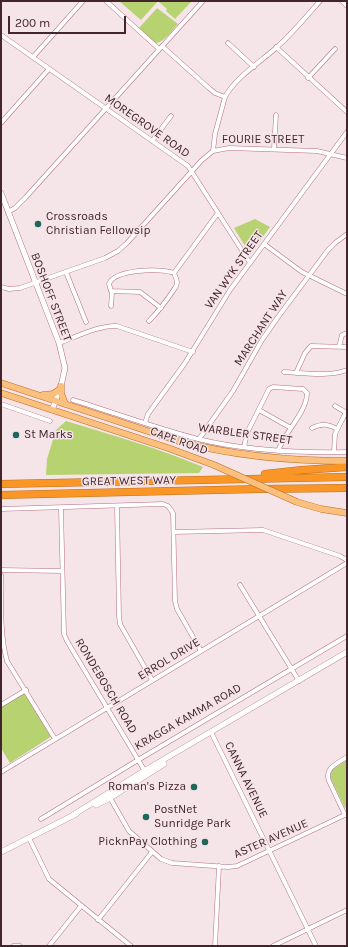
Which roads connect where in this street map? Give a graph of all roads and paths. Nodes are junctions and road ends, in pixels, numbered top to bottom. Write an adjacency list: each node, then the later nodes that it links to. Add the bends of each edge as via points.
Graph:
1 (83, 1): 12 (street)
2 (106, 1): 10 (street)
3 (203, 1): 10 (street)
4 (320, 1): 9 (street)
5 (342, 1): 6 (street)
6 (347, 6)
7 (1, 35): 12 (street, MOREGROVE ROAD)
8 (228, 43): 13 (street)
9 (276, 47): 13 (street); 15 (street)
10 (160, 48): 16 (street, via 215,93); 17 (street)
11 (335, 49): 15 (street)
12 (33, 57): 14 (street, MOREGROVE ROAD)
13 (254, 67): 16 (street)
14 (49, 69): 17 (street, MOREGROVE ROAD); 21 (street)
15 (308, 78): 18 (street)
16 (225, 97): 25 (street)
17 (105, 108): 23 (street, MOREGROVE ROAD); 30 (street, via 26,197)
18 (347, 112)
19 (276, 115): 24 (street)
20 (170, 116): 23 (street)
21 (1, 123)
22 (347, 132): 26 (street, VAN WYK STREET)
23 (152, 141): 28 (street, MOREGROVE ROAD)
24 (274, 149): 25 (street, FOURIE STREET, via 229,148); 26 (street, FOURIE STREET)
25 (213, 151): 28 (street, FOURIE STREET)
26 (331, 153): 27 (street, FOURIE STREET); 33 (street, VAN WYK STREET)
27 (347, 158)
28 (192, 171): 31 (street, MOREGROVE ROAD); 35 (street, FOURIE STREET, via 122,248 105,258)
29 (1, 193): 30 (street, BOSHOFF STREET)
30 (8, 212): 38 (street, BOSHOFF STREET)
31 (218, 213): 34 (street, MOREGROVE ROAD); 36 (street)
32 (347, 234): 37 (street, MARCHANT WAY, via 335,243)
33 (264, 244): 34 (street, VAN WYK STREET); 37 (street)
34 (250, 263): 50 (street, VAN WYK STREET, via 217,309)
35 (66, 272): 38 (street, FOURIE STREET); 45 (street)
36 (174, 273): 40 (street, via 153,270 120,275 109,282); 43 (street, via 177,286)
37 (309, 276): 41 (street); 71 (street, MARCHANT WAY, via 262,340 233,391)
38 (35, 284): 39 (street, FOURIE STREET, via 15,289); 47 (street, BOSHOFF STREET)
39 (1, 287)
40 (112, 292): 42 (street); 43 (street, via 140,292)
41 (347, 294)
42 (112, 306)
43 (161, 308): 44 (street)
44 (149, 321)
45 (86, 322)
46 (347, 333): 48 (street, via 342,335)
47 (59, 343): 50 (street, via 112,326); 55 (street, BOSHOFF STREET, via 65,364)
48 (339, 347): 49 (street); 53 (street, via 311,346)
49 (347, 347)
50 (193, 352): 67 (street, VAN WYK STREET, via 148,414)
51 (347, 370): 53 (street, via 322,374)
52 (284, 372): 53 (street)
53 (296, 373)
54 (1, 383): 57 (main road, CAPE ROAD)
55 (60, 388): 57 (main road, via 49,395); 59 (street, BOSHOFF STREET); 61 (main road)
56 (1, 393): 63 (main road, CAPE ROAD)
57 (37, 395): 59 (main road, CAPE ROAD)
58 (73, 400): 67 (street, WARBLER STREET)
59 (54, 401): 61 (main road, CAPE ROAD); 63 (street, BOSHOFF STREET)
60 (1, 404): 66 (street)
61 (65, 404): 76 (main road, CAPE ROAD, via 178,441 220,451 279,459)
62 (336, 406): 65 (street)
63 (52, 410): 88 (main road, CAPE ROAD, bridge, via 214,465 297,502)
64 (258, 410): 68 (street); 68 (street, via 271,388 305,390 306,398); 72 (street, via 246,435)
65 (347, 412): 70 (street)
66 (50, 421)
67 (145, 424): 71 (street, WARBLER STREET)
68 (291, 428): 73 (street)
69 (312, 428): 70 (street, via 326,424)
70 (337, 429): 74 (street)
71 (199, 439): 72 (street, WARBLER STREET)
72 (244, 447): 73 (street, WARBLER STREET)
73 (278, 451): 74 (street, WARBLER STREET)
74 (334, 452): 75 (street, WARBLER STREET)
75 (347, 452)
76 (347, 461)
77 (347, 467): 79 (highway)
78 (347, 477): 79 (highway)
79 (221, 479): 80 (highway, GREAT WEST WAY)
80 (1, 484)
81 (347, 488): 82 (highway)
82 (258, 489): 83 (highway); 84 (highway, GREAT WEST WAY)
83 (347, 492)
84 (1, 496)
85 (117, 506): 86 (street, GREAT WEST WAY); 89 (street, GREAT WEST WAY, via 163,504 173,513); 102 (street, via 120,624)
86 (61, 508): 87 (street, GREAT WEST WAY); 93 (street, RONDEBOSCH ROAD)
87 (1, 509)
88 (347, 513)
89 (174, 532): 90 (street, via 263,530); 99 (street, via 176,604)
90 (347, 560)
91 (347, 563): 96 (street, ERROL DRIVE)
92 (1, 570): 93 (street)
93 (62, 571): 106 (street, RONDEBOSCH ROAD, via 64,634)
94 (1, 575): 98 (street)
95 (240, 585): 96 (street)
96 (260, 616): 99 (street, ERROL DRIVE); 101 (street)
97 (347, 636): 101 (street, KRAGGA KAMMA ROAD)
98 (1, 640): 104 (street, via 7,661)
99 (201, 651): 102 (street, ERROL DRIVE)
100 (347, 652): 103 (main road, KRAGGA KAMMA ROAD)
101 (292, 669): 103 (street); 110 (street, KRAGGA KAMMA ROAD)
102 (152, 680): 106 (street, ERROL DRIVE)
103 (299, 681): 107 (main road, KRAGGA KAMMA ROAD)
104 (26, 690): 105 (street); 108 (street)
105 (1, 705)
106 (107, 707): 108 (street, ERROL DRIVE); 110 (street, RONDEBOSCH ROAD)
107 (212, 733): 112 (main road, KRAGGA KAMMA ROAD); 117 (street, CANNA AVENUE)
108 (55, 739): 111 (street, ERROL DRIVE)
109 (347, 757): 114 (street, via 331,768 327,776)
110 (138, 760): 112 (street, RONDEBOSCH ROAD); 115 (street, KRAGGA KAMMA ROAD)
111 (1, 772)
112 (145, 772): 113 (main road, KRAGGA KAMMA ROAD)
113 (108, 796): 116 (main road, KRAGGA KAMMA ROAD); 119 (street, ASTER AVENUE, via 129,831)
114 (346, 815): 117 (street, ASTER AVENUE)
115 (41, 820)
116 (29, 838): 118 (main road, KRAGGA KAMMA ROAD); 121 (street, via 49,879)
117 (270, 850): 120 (street, ASTER AVENUE, via 237,866); 124 (street, CANNA AVENUE)
118 (1, 852)
119 (152, 852): 120 (street, ASTER AVENUE, via 172,863); 123 (street)
120 (219, 866): 129 (street)
121 (81, 906): 123 (street); 127 (street)
122 (347, 910): 124 (street)
123 (98, 920): 128 (street)
124 (308, 929): 130 (street); 131 (street, CANNA AVENUE)
125 (13, 946): 126 (street)
126 (20, 946)
127 (49, 946)
128 (131, 946)
129 (215, 946)
130 (273, 946)
131 (316, 946)

